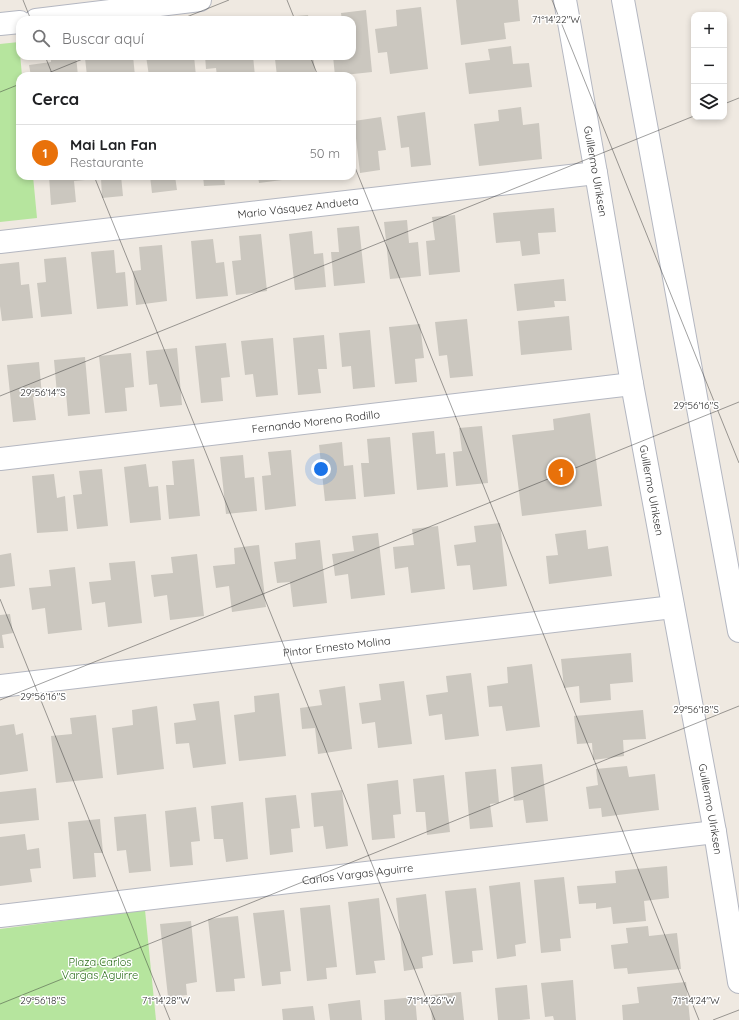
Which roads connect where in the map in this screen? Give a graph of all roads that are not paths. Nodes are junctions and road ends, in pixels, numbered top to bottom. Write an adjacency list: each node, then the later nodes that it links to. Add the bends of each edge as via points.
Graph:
1 (200, 0): 4 (street)
2 (565, 0): 8 (street, Guillermo Ulriksen)
3 (623, 0): 13 (street)
4 (61, 8): 5 (street)
5 (44, 16)
6 (16, 22): 7 (street)
7 (0, 24)
8 (596, 173): 9 (street, Mario Vásquez Andueta); 10 (street, Guillermo Ulriksen)
9 (0, 242)
10 (632, 384): 11 (street, Fernando Moreno Rodillo); 12 (street, Guillermo Ulriksen)
11 (0, 459)
12 (673, 607): 14 (street, Pintor Ernesto Molina); 15 (street, Guillermo Ulriksen)
13 (739, 630)
14 (0, 686)
15 (715, 832): 16 (street, Carlos Vargas Aguirre); 17 (street, Guillermo Ulriksen)
16 (0, 916)
17 (739, 982)

